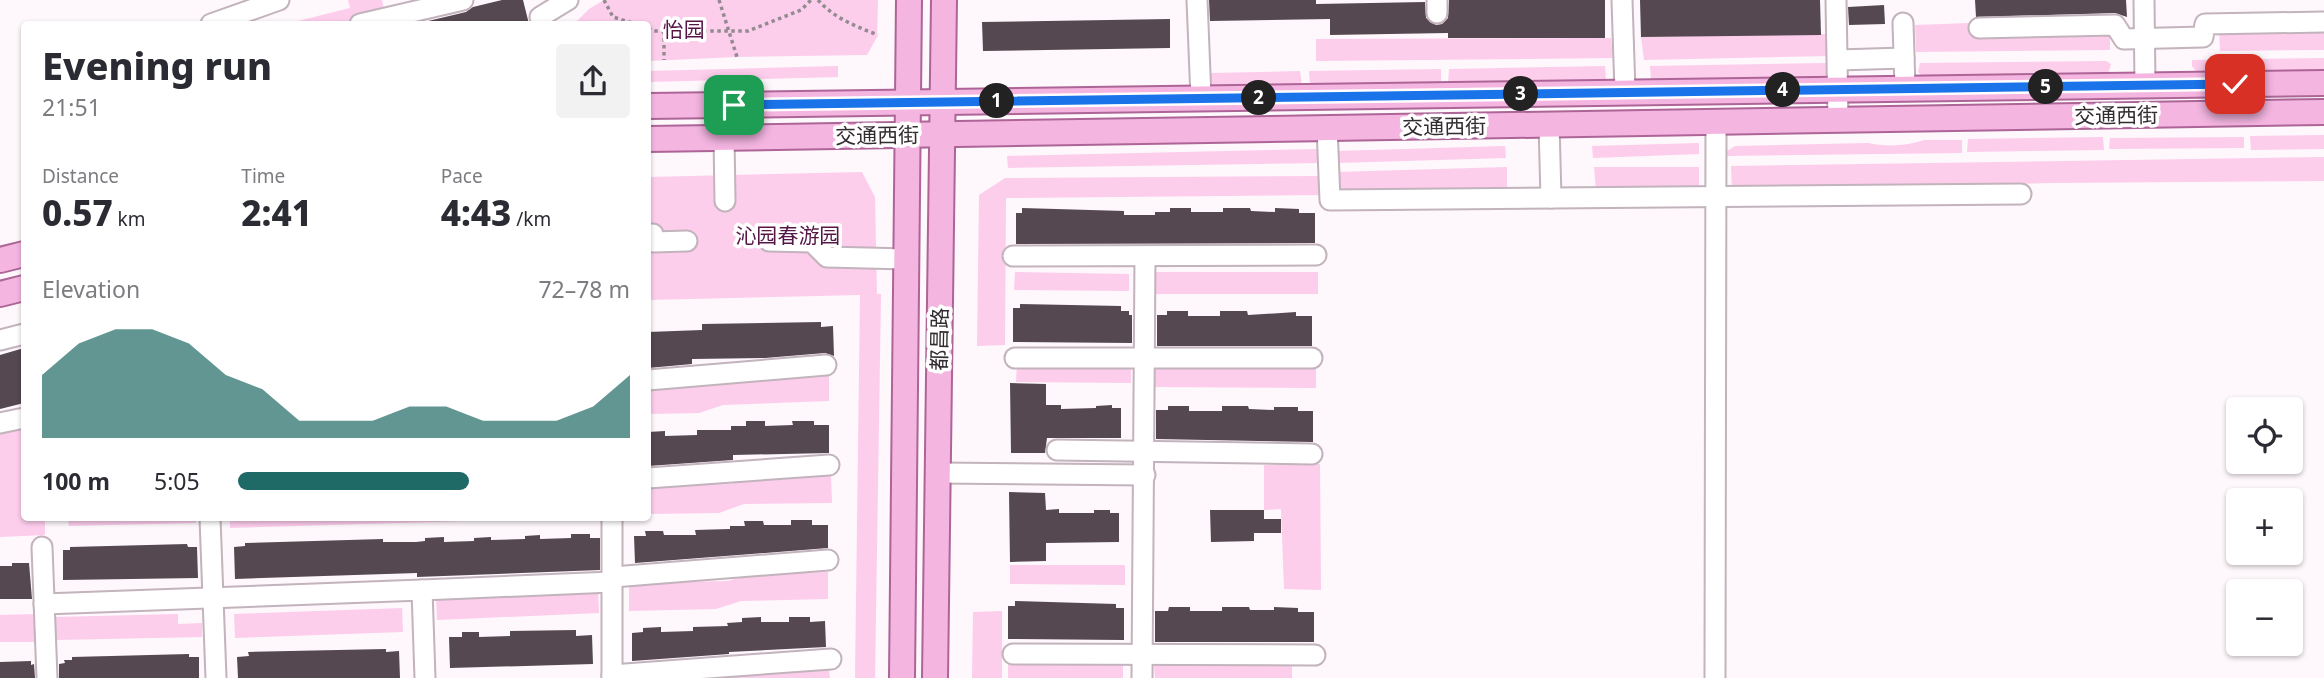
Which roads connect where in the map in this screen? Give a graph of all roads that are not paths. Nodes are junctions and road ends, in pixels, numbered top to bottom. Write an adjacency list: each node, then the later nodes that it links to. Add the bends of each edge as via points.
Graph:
1 (279, 0): 10 (street)
2 (463, 0): 11 (street)
3 (568, 0): 12 (street, via 540,17)
4 (909, 0): 26 (main road, 都昌路)
5 (944, 0): 25 (main road, 都昌路)
6 (1197, 0): 24 (street)
7 (1622, 0): 23 (street)
8 (1836, 0): 18 (street)
9 (2144, 0): 16 (street)
10 (220, 21)
11 (373, 21)
12 (541, 21)
13 (2324, 22): 16 (street, via 2205,24 2203,37)
14 (1903, 23): 17 (street)
15 (1979, 28): 16 (street, via 2115,25 2124,39)
16 (2145, 39): 20 (street)
17 (1904, 58): 18 (street); 21 (street)
18 (1838, 60): 22 (street)
19 (2324, 83): 20 (main road, 交通西街)
20 (2145, 85): 21 (main road, 交通西街)
21 (1905, 88): 22 (main road, 交通西街)
22 (1839, 89): 23 (main road, 交通西街); 29 (street)
23 (1625, 92): 24 (main road, 交通西街)
24 (1201, 98): 25 (main road, 交通西街)
25 (943, 102): 26 (main road, 交通西街); 33 (main road, 都昌路)
26 (908, 103): 27 (main road, 交通西街); 34 (main road, 都昌路)
27 (651, 106)
28 (2324, 112): 29 (main road, 交通西街)
29 (1838, 120): 30 (main road, 交通西街)
30 (1716, 121): 31 (main road, 交通西街); 38 (street)
31 (1549, 124): 32 (main road, 交通西街); 39 (street)
32 (1327, 127): 33 (main road, 交通西街); 39 (street, via 1330,200)
33 (942, 133): 34 (main road, 交通西街); 65 (main road, 都昌路)
34 (908, 135): 35 (main road, 交通西街); 48 (main road, 都昌路)
35 (724, 137): 36 (main road, 交通西街); 40 (street)
36 (651, 139)
37 (2021, 194): 38 (street)
38 (1717, 196): 39 (street); 87 (street)
39 (1551, 198)
40 (725, 201)
41 (651, 234): 42 (street, via 653,242)
42 (687, 241)
43 (769, 241): 48 (street, via 812,242 827,257)
44 (21, 255): 49 (main road)
45 (1316, 255): 47 (street)
46 (1013, 256): 47 (street)
47 (1145, 256): 55 (street)
48 (906, 259): 84 (main road, 都昌路)
49 (0, 260)
50 (21, 289): 51 (main road)
51 (0, 294)
52 (21, 335): 53 (street)
53 (0, 340)
54 (1015, 358): 55 (street)
55 (1144, 358): 56 (street); 62 (street)
56 (1312, 358)
57 (826, 365): 58 (street)
58 (651, 380)
59 (21, 419): 60 (street)
60 (0, 423)
61 (1057, 450): 62 (street)
62 (1144, 451): 63 (street); 66 (street)
63 (1312, 454)
64 (829, 465): 67 (street)
65 (938, 473): 66 (street); 85 (main road, 都昌路)
66 (1144, 475): 77 (street)
67 (651, 478)
68 (210, 521): 74 (street)
69 (612, 521): 72 (street)
70 (42, 547): 75 (street)
71 (828, 560): 72 (street)
72 (612, 580): 73 (street); 80 (street)
73 (422, 590): 74 (street); 83 (street)
74 (214, 599): 75 (street); 82 (street)
75 (44, 604): 81 (street)
76 (1013, 654): 77 (street)
77 (1143, 654): 78 (street); 86 (street)
78 (1315, 655)
79 (831, 659): 80 (street)
80 (612, 677)
81 (47, 678)
82 (216, 678)
83 (425, 678)
84 (902, 678)
85 (935, 678)
86 (1142, 678)
87 (1715, 678)

